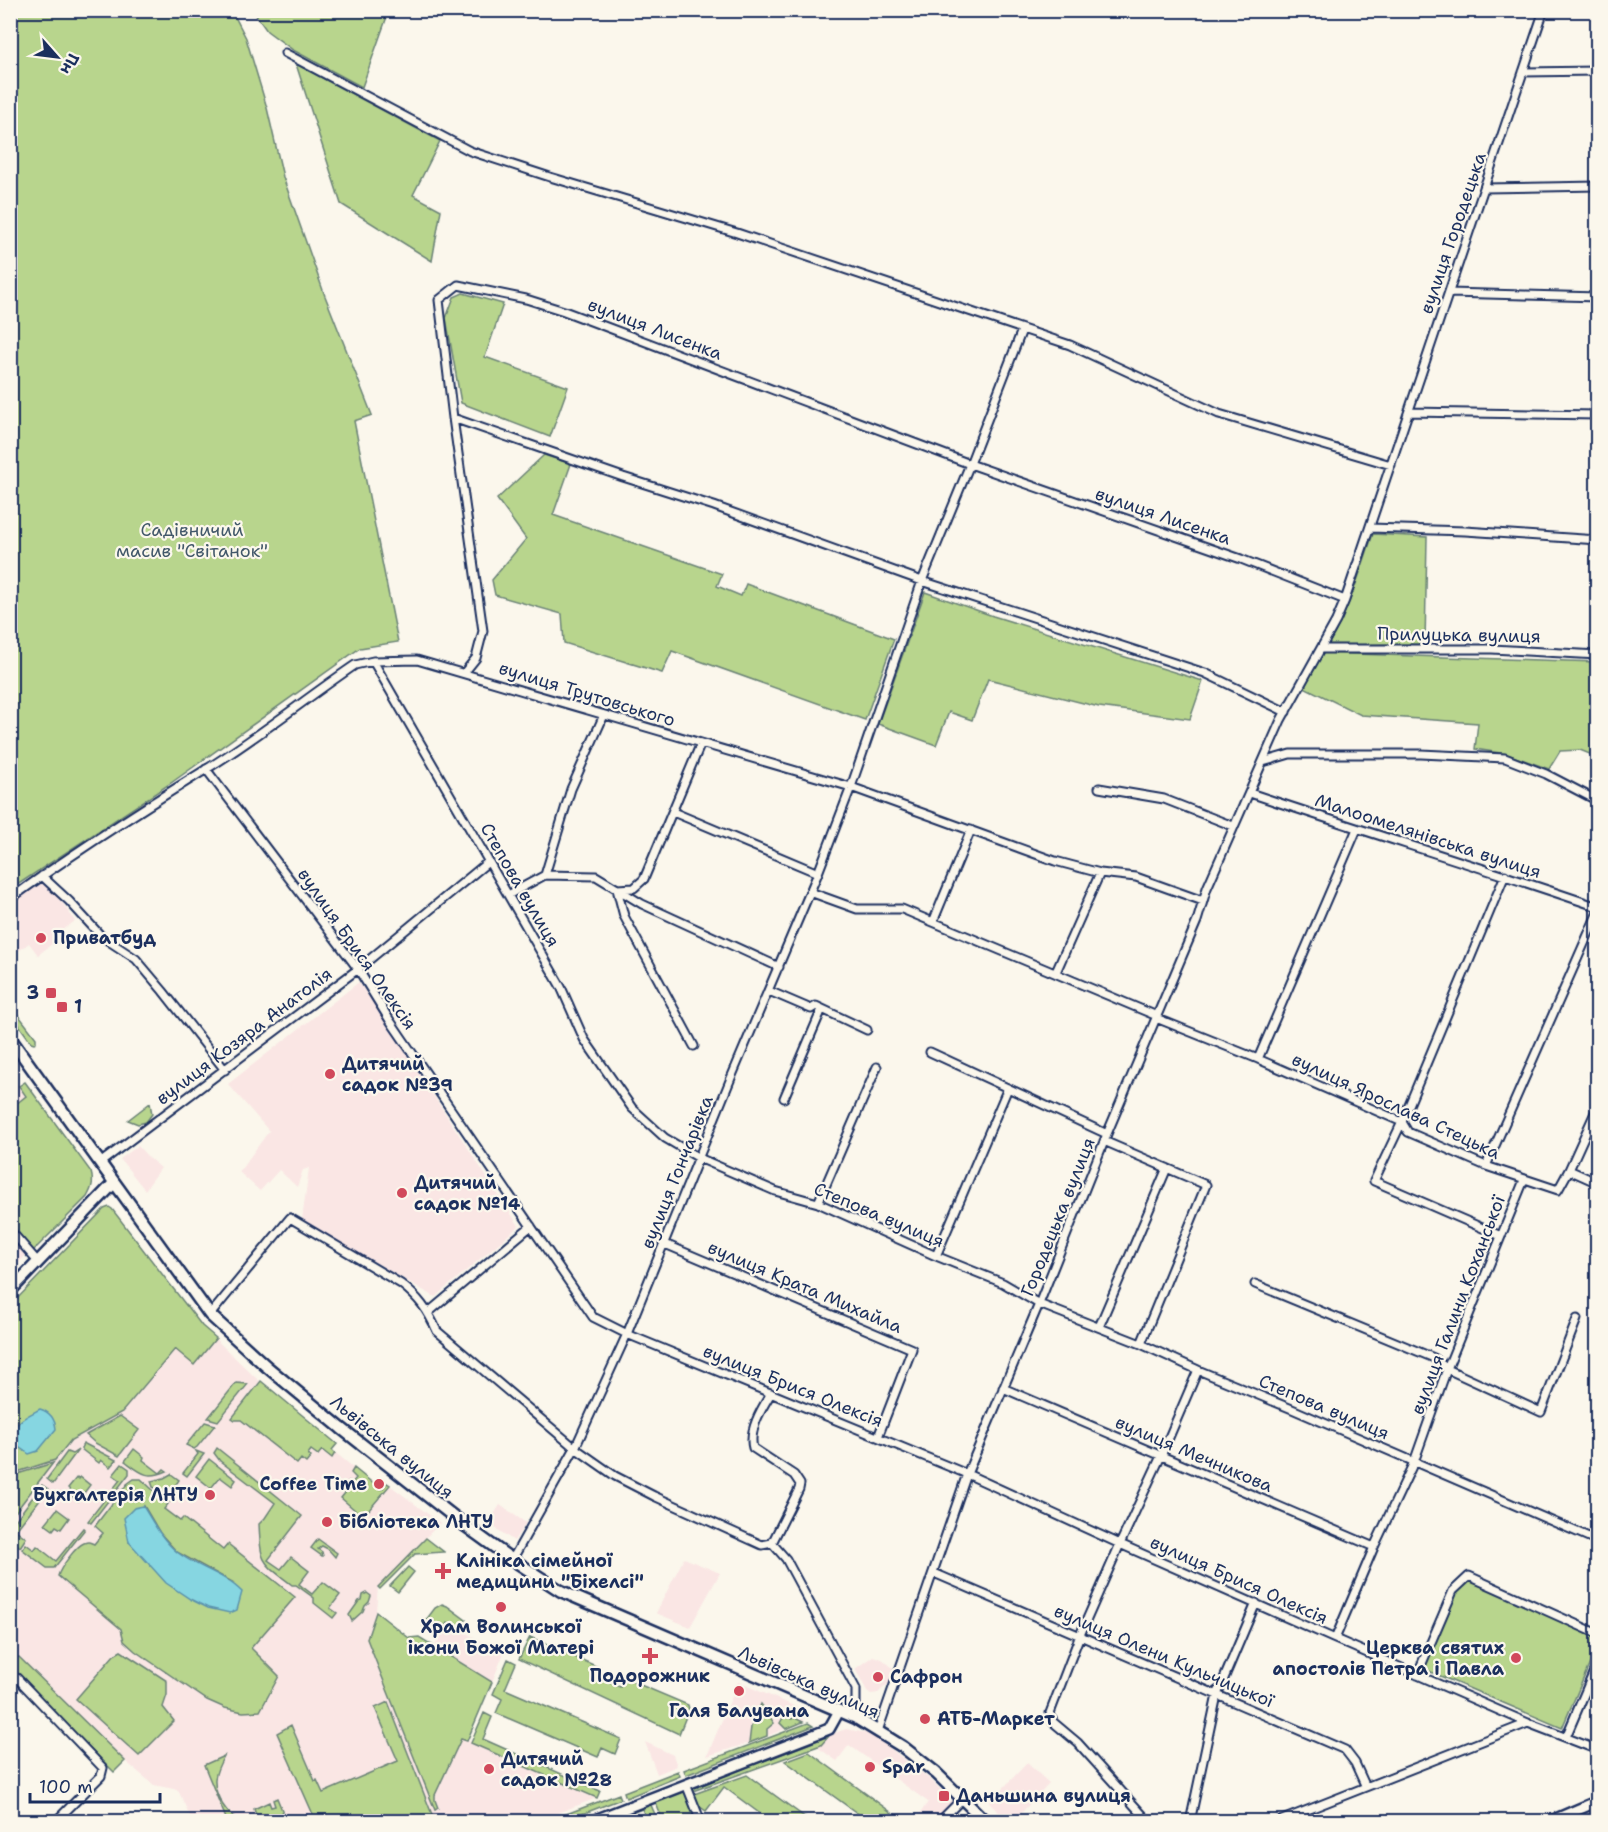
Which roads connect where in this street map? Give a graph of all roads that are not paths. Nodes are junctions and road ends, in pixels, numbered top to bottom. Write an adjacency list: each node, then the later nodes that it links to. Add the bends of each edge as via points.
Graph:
1 (1544, 10): 4 (street, вулиця Городецька)
2 (285, 53): 9 (street, via 470,151 737,233)
3 (1598, 71): 4 (street)
4 (1523, 72): 6 (street, вулиця Городецька)
5 (1598, 186): 6 (street)
6 (1484, 188): 7 (street, вулиця Городецька)
7 (1449, 293): 8 (street); 10 (street, вулиця Городецька)
8 (1598, 297)
9 (1022, 330): 13 (street); 14 (street, via 1070,345 1219,414)
10 (1409, 412): 11 (street); 14 (street, вулиця Городецька)
11 (1598, 415)
12 (453, 418): 13 (street, вулиця Лисенка, via 439,300 458,285 564,311); 17 (street); 22 (street, вулиця Лисенка, via 483,631 476,658)
13 (970, 464): 17 (street); 18 (street, вулиця Лисенка, via 1241,559)
14 (1391, 465): 15 (street, вулиця Городецька)
15 (1370, 528): 16 (street); 18 (street, вулиця Городецька)
16 (1598, 540)
17 (922, 581): 23 (street, via 1205,674); 28 (street)
18 (1345, 600): 19 (street, Городецька вулиця)
19 (1321, 648): 20 (street, Прилуцька вулиця, via 1492,649); 23 (street, Городецька вулиця)
20 (1598, 655)
21 (373, 661): 22 (street, вулиця Трутовського, via 417,660); 27 (street, вулиця Трутовського, via 355,665); 36 (street, Степова вулиця)
22 (464, 673): 24 (street, вулиця Трутовського)
23 (1286, 712): 26 (street, Городецька вулиця)
24 (604, 715): 25 (street, вулиця Трутовського); 39 (street, via 571,789)
25 (701, 743): 28 (street, вулиця Трутовського); 32 (street)
26 (1263, 762): 30 (street, Городецька вулиця); 31 (street, via 1290,754 1505,758)
27 (206, 769): 41 (street, вулиця Трутовського); 51 (street, вулиця Брися Олексія)
28 (851, 787): 35 (street, вулиця Трутовського); 37 (street, вулиця Гончарівка)
29 (1099, 788): 33 (street, via 1164,799)
30 (1250, 793): 33 (street, Городецька вулиця); 34 (street, Малоомелянівська вулиця)
31 (1598, 801)
32 (673, 812): 37 (street); 42 (street, via 644,879 634,888)
33 (1233, 826): 46 (street, Городецька вулиця)
34 (1357, 829): 40 (street, Малоомелянівська вулиця); 60 (street)
35 (971, 830): 38 (street, вулиця Трутовського); 49 (street)
36 (488, 862): 44 (street, Степова вулиця); 51 (street, вулиця Козяра Анатолія)
37 (818, 873): 43 (street, вулиця Гончарівка)
38 (1100, 873): 46 (street, вулиця Трутовського, via 1136,877); 52 (street)
39 (545, 875): 42 (street, via 596,876); 44 (street)
40 (1505, 875): 47 (street, Малоомелянівська вулиця); 66 (street)
41 (42, 876): 45 (street, вулиця Трутовського); 62 (street, via 101,936 136,959)
42 (617, 889): 50 (street); 58 (street, via 624,916)
43 (810, 892): 49 (street, вулиця Ярослава Стецька, via 857,909 902,909); 50 (street, вулиця Гончарівка)
44 (508, 895): 68 (street, Степова вулиця, via 561,987 584,1039 632,1108 665,1138)
45 (10, 899)
46 (1203, 901): 55 (street, Городецька вулиця)
47 (1598, 907)
48 (1598, 912): 70 (street)
49 (933, 922): 52 (street, вулиця Ярослава Стецька)
50 (779, 967): 53 (street, вулиця Гончарівка)
51 (358, 969): 62 (street, вулиця Козяра Анатолія); 77 (street, вулиця Брися Олексія)
52 (1056, 972): 55 (street, вулиця Ярослава Стецька)
53 (768, 991): 54 (street, via 811,1009); 68 (street, вулиця Гончарівка)
54 (822, 1009): 56 (street); 64 (street)
55 (1157, 1017): 60 (street, вулиця Ярослава Стецька); 67 (street, Городецька вулиця)
56 (867, 1030)
57 (10, 1038): 69 (main road, Львівська вулиця)
58 (694, 1046)
59 (930, 1052): 63 (street)
60 (1258, 1059): 66 (street, вулиця Ярослава Стецька)
61 (876, 1067): 76 (street)
62 (225, 1070): 69 (street, вулиця Козяра Анатолія)
63 (1008, 1088): 67 (street); 81 (street)
64 (784, 1098)
65 (1598, 1106): 72 (street)
66 (1402, 1122): 70 (street, вулиця Ярослава Стецька, via 1408,1132); 79 (street, via 1374,1181)
67 (1106, 1138): 71 (street); 85 (street, Городецька вулиця)
68 (699, 1158): 76 (street, Степова вулиця, via 775,1191); 80 (street, вулиця Гончарівка)
69 (100, 1163): 74 (main road, Львівська вулиця)
70 (1486, 1166): 73 (street, вулиця Ярослава Стецька)
71 (1167, 1168): 89 (street); 91 (street, via 1206,1185)
72 (1569, 1170): 73 (street, вулиця Ярослава Стецька, via 1558,1190); 75 (street)
73 (1524, 1180): 79 (street, вулиця Галини Коханської)
74 (114, 1183): 82 (main road); 87 (main road, Львівська вулиця)
75 (1598, 1183)
76 (818, 1203): 81 (street, Степова вулиця)
77 (531, 1226): 86 (street); 90 (street, вулиця Брися Олексія, via 593,1317)
78 (10, 1230): 82 (street)
79 (1501, 1236): 92 (street, вулиця Галини Коханської)
80 (665, 1244): 90 (street, вулиця Гончарівка); 96 (street, вулиця Крата Михайла, via 912,1349)
81 (936, 1256): 85 (street, Степова вулиця, via 1003,1283)
82 (38, 1262): 84 (main road)
83 (1255, 1284): 92 (street, via 1434,1358)
84 (10, 1291)
85 (1039, 1304): 89 (street, Степова вулиця); 94 (street, Городецька вулиця)
86 (429, 1312): 87 (street, via 401,1284 290,1218); 97 (street, via 437,1331)
87 (210, 1315): 105 (main road, Львівська вулиця, via 341,1428)
88 (1577, 1319): 92 (street, via 1541,1412)
89 (1099, 1327): 91 (street, Степова вулиця)
90 (627, 1334): 95 (street, вулиця Брися Олексія); 97 (street, вулиця Гончарівка)
91 (1141, 1344): 93 (street, Степова вулиця)
92 (1447, 1369): 99 (street, вулиця Галини Коханської)
93 (1198, 1370): 98 (street); 99 (street, Степова вулиця)
94 (1003, 1388): 98 (street, вулиця Мечникова); 100 (street, Городецька вулиця)
95 (771, 1393): 96 (street, вулиця Брися Олексія); 102 (street, via 753,1430 753,1448 794,1475 800,1484)
96 (878, 1437): 100 (street, вулиця Брися Олексія)
97 (575, 1448): 102 (street, via 615,1476 654,1496 762,1545); 105 (street, вулиця Гончарівка)
98 (1161, 1456): 103 (street); 104 (street, вулиця Мечникова)
99 (1414, 1462): 101 (street, Степова вулиця); 104 (street, вулиця Галини Коханської)
100 (967, 1474): 103 (street, вулиця Брися Олексія); 106 (street, Городецька вулиця)
101 (1598, 1541)
102 (772, 1543): 116 (street, via 786,1559 856,1689)
103 (1120, 1544): 107 (street, вулиця Брися Олексія); 109 (street)
104 (1374, 1547): 110 (street, вулиця Галини Коханської)
105 (512, 1560): 115 (main road, Львівська вулиця, via 561,1591)
106 (934, 1573): 109 (street, вулиця Олени Кульчицької); 118 (street, Городецька вулиця)
107 (1256, 1603): 110 (street, вулиця Брися Олексія); 114 (street)
108 (1598, 1634): 112 (street, via 1469,1576 1453,1591)
109 (1080, 1635): 114 (street, вулиця Олени Кульчицької); 130 (street, via 1050,1713 1053,1722 1086,1751)
110 (1335, 1639): 112 (street, вулиця Брися Олексія)
111 (1598, 1662): 119 (street)
112 (1418, 1675): 117 (street, вулиця Брися Олексія)
113 (10, 1676): 125 (street, via 102,1765 101,1776)
114 (1217, 1695): 122 (street, вулиця Олени Кульчицької, via 1345,1750); 131 (street)
115 (839, 1711): 116 (main road, Львівська вулиця); 121 (street, via 829,1729)
116 (855, 1718): 118 (main road, Львівська вулиця)
117 (1528, 1723): 119 (street, вулиця Брися Олексія); 122 (street)
118 (878, 1731): 123 (main road, Львівська вулиця)
119 (1566, 1737): 120 (street, вулиця Брися Олексія)
120 (1598, 1750)
121 (686, 1784): 126 (street); 127 (street)
122 (1365, 1785): 132 (street)
123 (963, 1798): 128 (street); 129 (main road, Львівська вулиця)
124 (1598, 1802): 133 (street)
125 (55, 1821)
126 (593, 1821)
127 (701, 1821)
128 (939, 1821)
129 (986, 1821)
130 (1149, 1821)
131 (1190, 1821)
132 (1277, 1821)
133 (1549, 1821)

